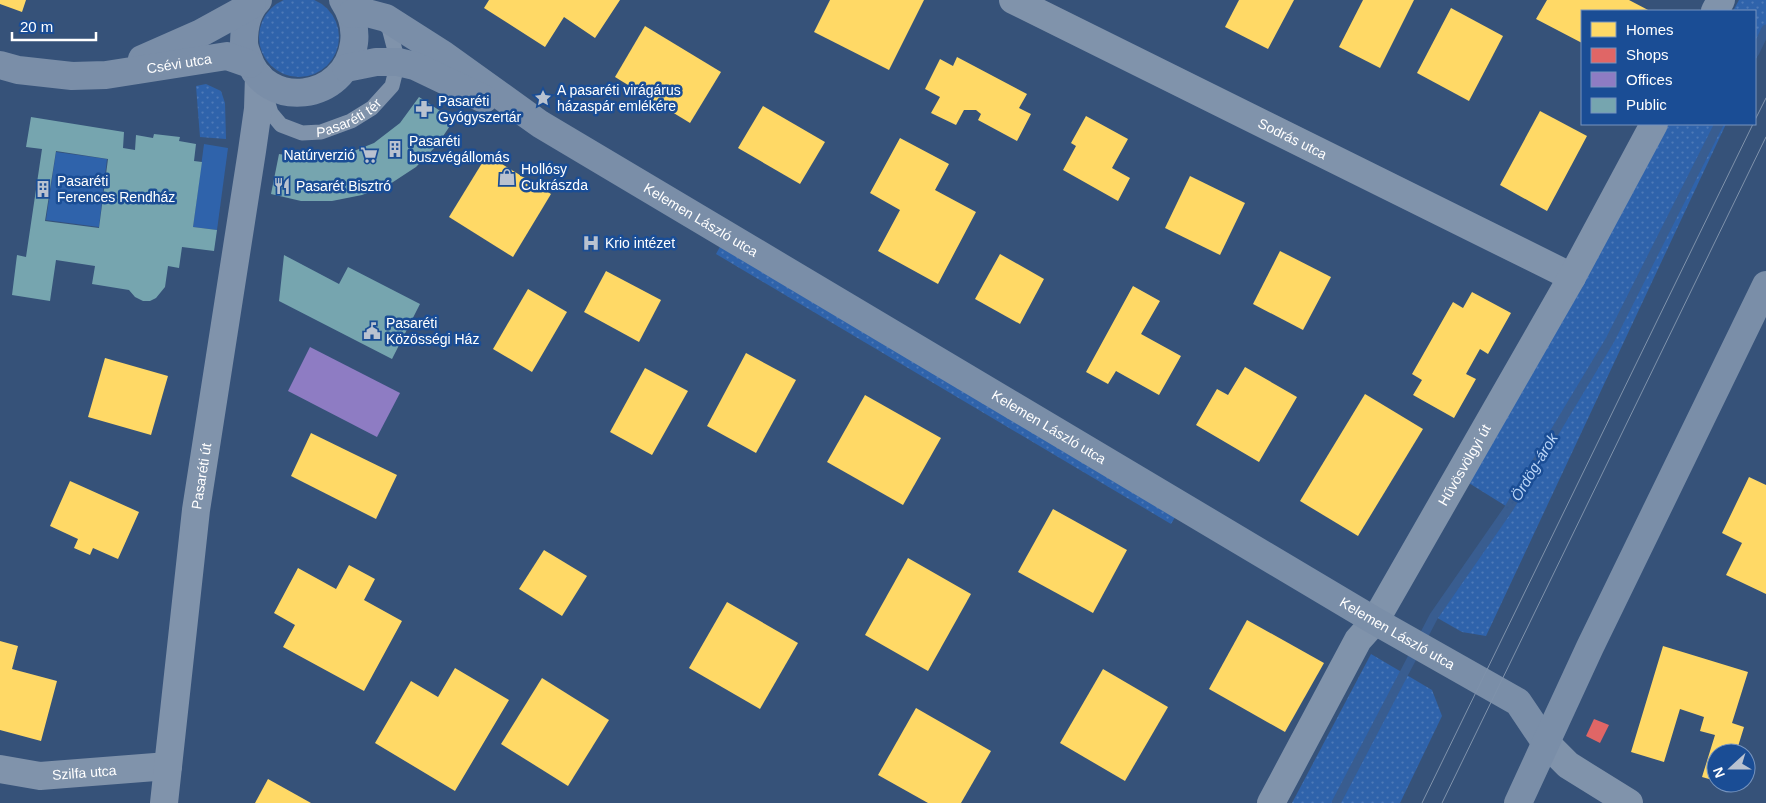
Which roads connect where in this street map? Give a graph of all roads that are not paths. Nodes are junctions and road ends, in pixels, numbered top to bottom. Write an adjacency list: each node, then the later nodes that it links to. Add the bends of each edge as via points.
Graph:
1 (1013, 0): 15 (street, Sodrás utca)
2 (255, 3): 8 (street, via 245,24 244,45); 9 (street, Csévi utca, via 201,32)
3 (347, 7): 4 (street, Kelemen László utca); 7 (street, via 354,38)
4 (386, 18): 5 (lane, Pasaréti tér); 12 (street, Kelemen László utca)
5 (398, 62): 7 (street, Kelemen László utca, via 376,62); 11 (lane, Pasaréti tér, via 392,86 372,108 352,121 321,132 302,133 282,125); 12 (street, Kelemen László utca, via 415,66)
6 (0, 65): 9 (street, Csévi utca, via 72,76)
7 (346, 68): 10 (street, via 336,80 322,88 307,93)
8 (254, 70): 9 (street, Csévi utca, via 227,56); 10 (street, via 274,87); 11 (lane); 14 (street, Pasaréti út, via 258,109)
9 (106, 75)
10 (291, 93): 11 (street, Pasaréti út)
11 (271, 113): 14 (street, Pasaréti út)
12 (540, 124): 17 (street, Kelemen László utca)
13 (1653, 125): 15 (street, Hűvösvölgyi út)
14 (252, 151): 19 (street, Pasaréti út, via 196,510)
15 (1572, 278): 17 (street, Hűvösvölgyi út)
16 (1766, 285): 18 (street)
17 (1375, 621): 18 (street, Kelemen László utca, via 1518,702); 22 (street, Hűvösvölgyi út, via 1358,640)
18 (1545, 742): 23 (street); 24 (street, via 1568,765)
19 (168, 766): 20 (street, Szilfa utca, via 40,776); 21 (street, Pasaréti út)
20 (0, 769)
21 (164, 803)
22 (1271, 803)
23 (1518, 803)
24 (1629, 803)

